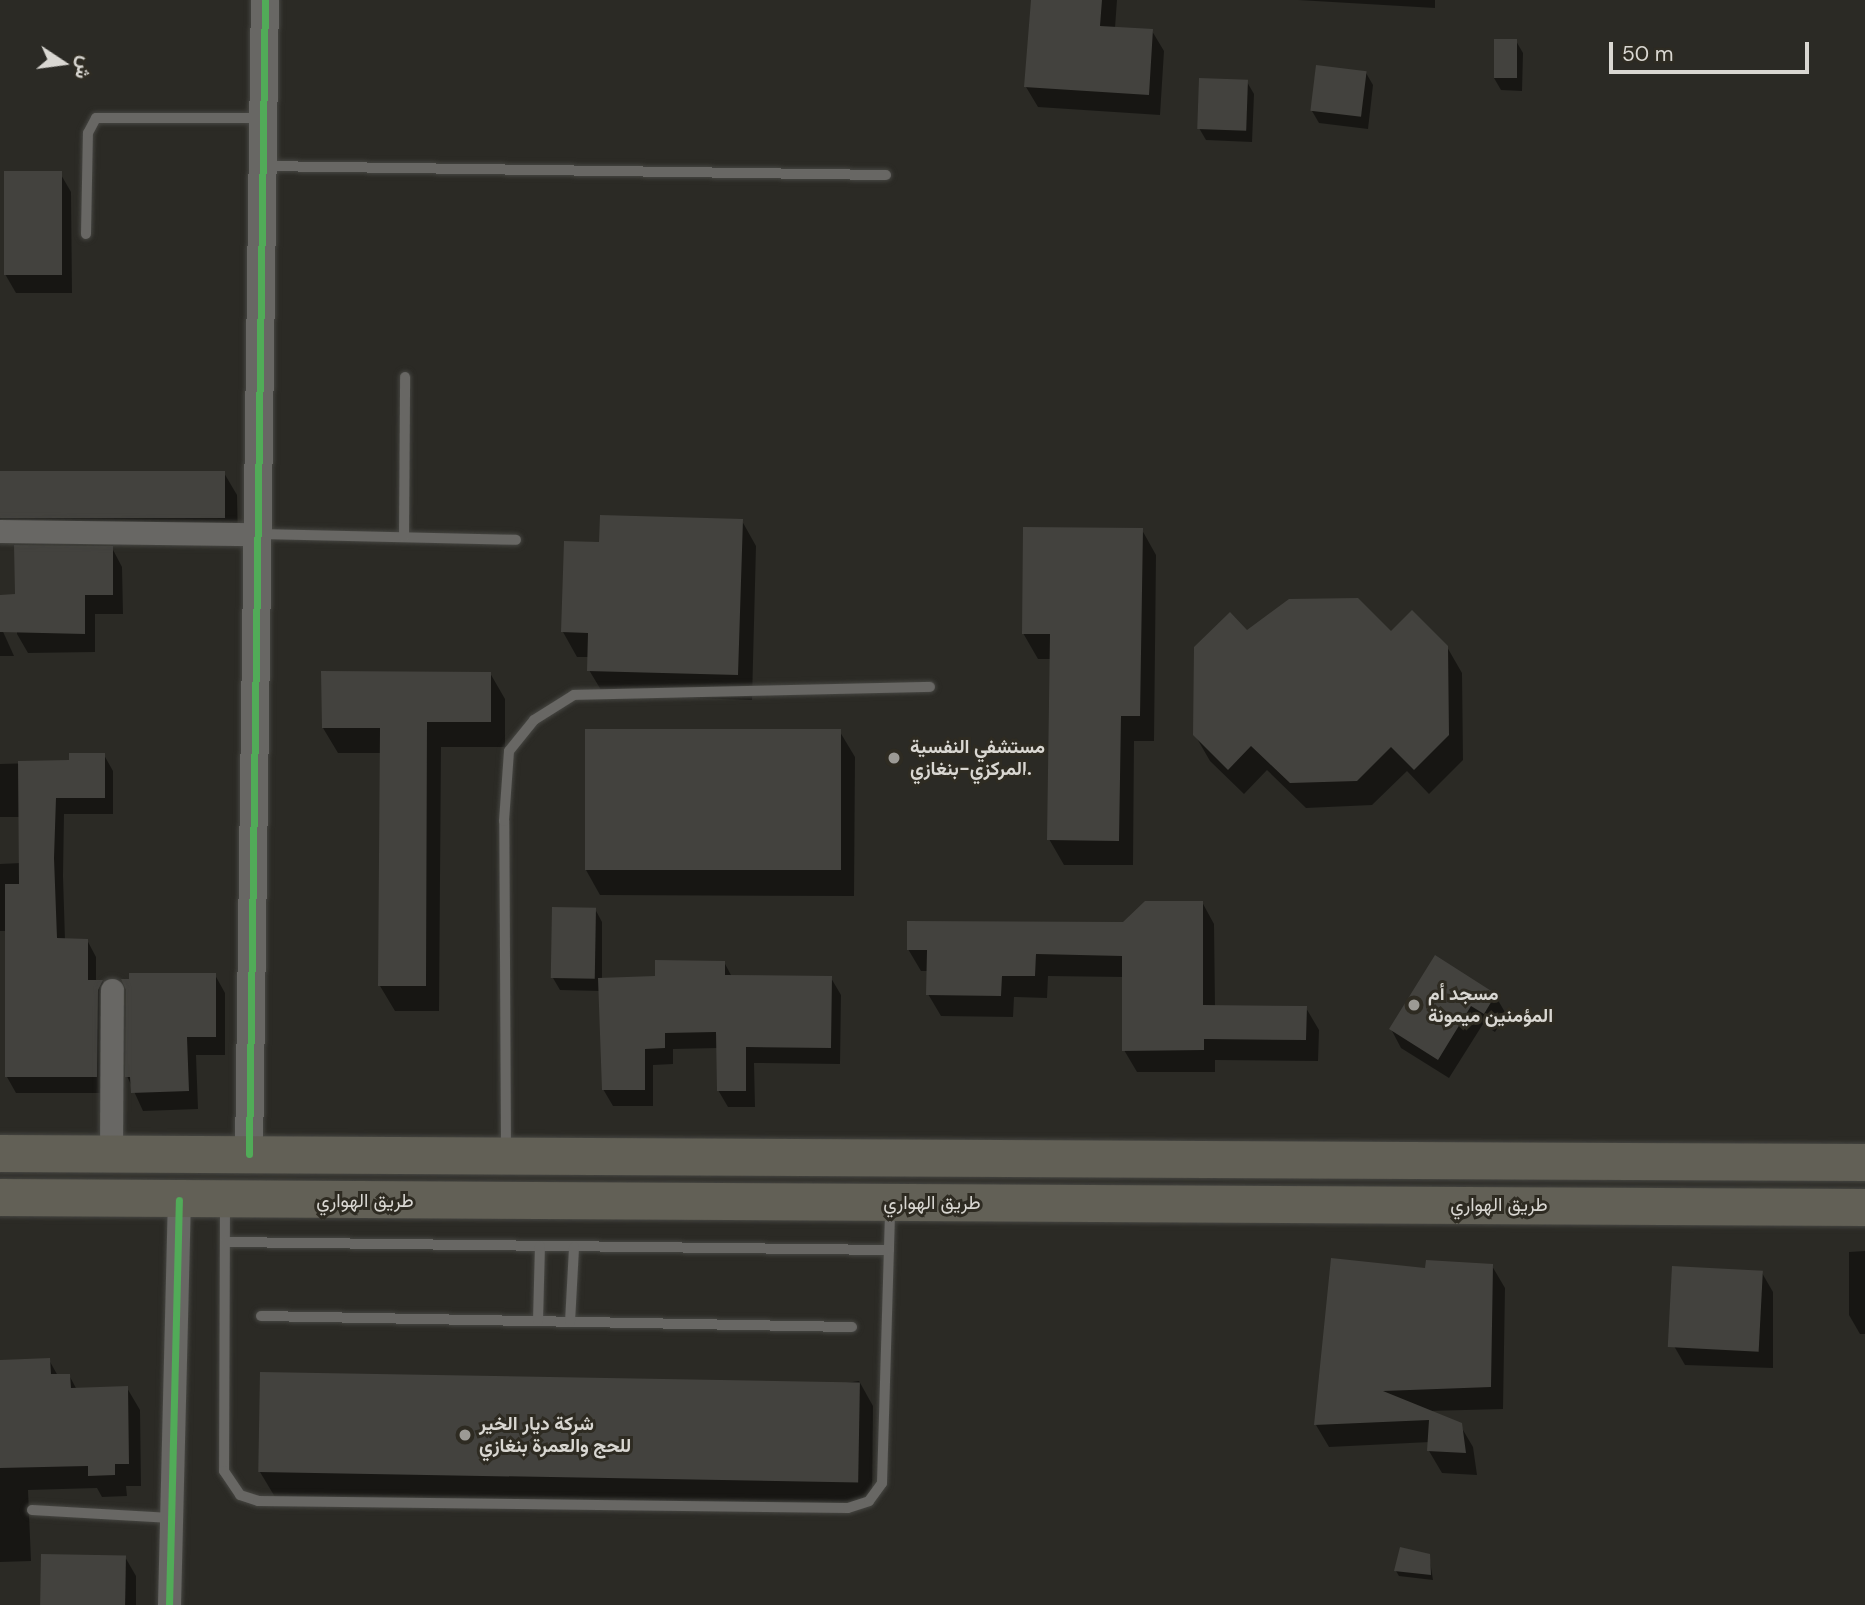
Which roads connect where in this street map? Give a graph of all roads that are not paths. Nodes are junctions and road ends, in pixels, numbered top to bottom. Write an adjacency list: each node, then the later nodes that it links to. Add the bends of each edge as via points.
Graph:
1 (265, 0): 2 (street)
2 (263, 118): 3 (street); 5 (lane, via 96,118 88,133)
3 (263, 166): 4 (lane); 8 (street)
4 (886, 175)
5 (86, 234)
6 (405, 377): 9 (lane)
7 (0, 531): 8 (street)
8 (256, 534): 9 (lane); 15 (street)
9 (404, 537): 10 (lane)
10 (516, 540)
11 (930, 687): 16 (lane, via 574,695 534,720 509,751 504,821)
12 (113, 990): 14 (street)
13 (0, 1153): 14 (highway)
14 (111, 1154): 15 (highway)
15 (249, 1154): 16 (highway)
16 (506, 1155): 17 (highway)
17 (1865, 1161)
18 (0, 1197): 19 (highway, طريق الهواري)
19 (179, 1200): 20 (highway, طريق الهواري); 32 (street)
20 (225, 1200): 21 (highway, طريق الهواري); 23 (lane)
21 (890, 1203): 22 (highway, طريق الهواري); 26 (lane)
22 (1865, 1207)
23 (225, 1242): 24 (lane); 26 (lane, via 224,1471 233,1489 248,1499 848,1508 869,1502 882,1483)
24 (541, 1246): 25 (lane); 28 (lane)
25 (573, 1247): 26 (lane); 29 (lane)
26 (889, 1250)
27 (261, 1316): 28 (lane)
28 (538, 1321): 29 (lane)
29 (570, 1322): 30 (lane)
30 (852, 1327)
31 (33, 1510): 32 (lane)
32 (171, 1518): 33 (street)
33 (169, 1605)

